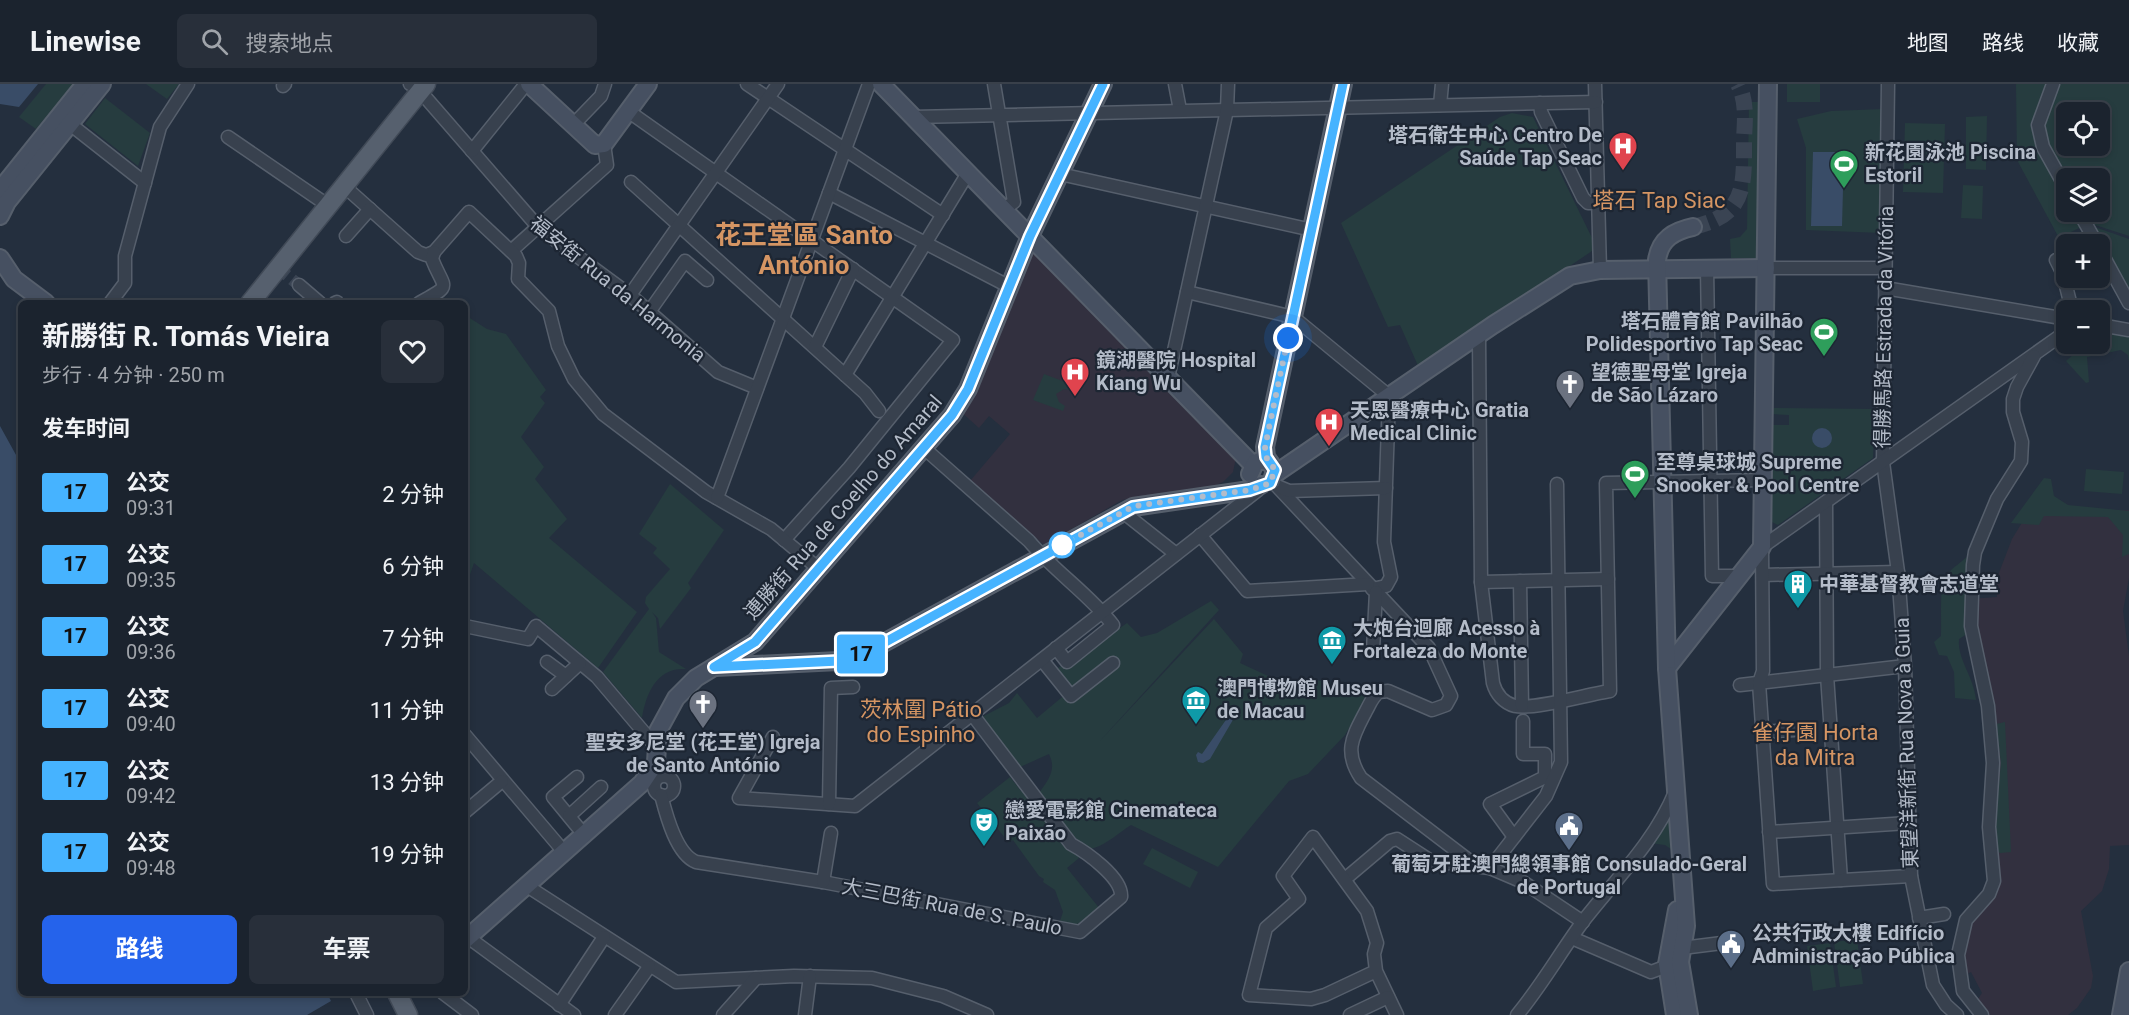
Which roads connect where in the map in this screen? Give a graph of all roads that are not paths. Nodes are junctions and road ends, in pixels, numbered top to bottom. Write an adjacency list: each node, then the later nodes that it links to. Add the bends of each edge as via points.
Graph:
1 (85, 84): 37 (street)
2 (102, 84): 33 (street)
3 (188, 84): 45 (street, via 160,127)
4 (527, 84): 34 (street); 39 (street)
5 (605, 84): 34 (street, via 601,96)
6 (648, 84): 29 (street)
7 (747, 84): 22 (street)
8 (778, 84): 22 (street)
9 (869, 84): 38 (street)
10 (881, 84): 32 (street)
11 (994, 84): 31 (street)
12 (1103, 84): 30 (street, 連勝街 Rua de Coelho do Amaral)
13 (1175, 84): 27 (street)
14 (1228, 84): 28 (street)
15 (1343, 84): 26 (street)
16 (1442, 84): 25 (street)
17 (1595, 84): 23 (street)
18 (1768, 84): 71 (street)
19 (1888, 84): 80 (street, 得勝馬路 Estrada da Vitória)
20 (2053, 84): 40 (street, via 2038,125 2043,147)
21 (416, 86): 39 (street, 福安街 Rua da Harmonia); 46 (main road); 49 (main road)
22 (768, 98): 38 (street); 41 (street)
23 (1596, 102): 24 (street); 50 (street)
24 (1540, 103): 25 (street); 50 (street, via 1540,112 1584,200)
25 (1440, 105): 26 (street)
26 (1338, 107): 28 (street); 59 (street)
27 (1180, 110): 28 (street); 30 (street)
28 (1227, 110): 51 (street)
29 (628, 111): 36 (street); 41 (street)
30 (1090, 112): 31 (street); 43 (street, 連勝街 Rua de Coelho do Amaral)
31 (999, 115): 32 (street); 52 (street, via 1014,202)
32 (913, 117): 42 (street)
33 (70, 124): 37 (street); 45 (street)
34 (573, 125): 36 (street, via 595,145)
35 (228, 136): 49 (street)
36 (604, 144): 58 (street, via 607,165)
37 (45, 145): 47 (street); 55 (street)
38 (845, 149): 48 (street); 54 (street)
39 (472, 151): 58 (street, 福安街 Rua da Harmonia)
40 (2056, 170)
41 (716, 173): 56 (street); 63 (street)
42 (968, 173): 52 (street); 54 (street)
43 (1060, 174): 51 (street); 60 (street, 連勝街 Rua de Coelho do Amaral)
44 (631, 182): 56 (street)
45 (145, 183): 86 (street, via 125,256 125,283)
46 (344, 186): 53 (street); 88 (main road)
47 (0, 190)
48 (829, 193): 63 (street); 64 (street)
49 (320, 200): 87 (main road)
50 (1598, 203): 75 (street)
51 (1206, 206): 59 (street); 81 (street)
52 (1001, 207): 60 (street)
53 (370, 209): 61 (street); 65 (street, via 418,252)
54 (943, 215): 64 (street)
55 (0, 216)
56 (680, 224): 82 (street); 95 (street)
57 (1693, 227): 62 (street)
58 (539, 228): 66 (street); 82 (street, 福安街 Rua da Harmonia)
59 (1312, 230): 93 (street)
60 (1030, 236): 79 (street, 連勝街 Rua de Coelho do Amaral); 103 (street)
61 (346, 237)
62 (1667, 238): 68 (street, via 1658,255); 69 (street, via 1663,255 1670,265)
63 (812, 240): 74 (street); 95 (street)
64 (925, 243): 79 (street); 83 (street)
65 (434, 252): 66 (street, via 468,212); 90 (street, via 432,259 444,285)
66 (511, 252): 117 (street, via 519,263 518,279 549,311 558,346 574,379 603,414)
67 (0, 258): 85 (street, via 14,279)
68 (1658, 268): 69 (street); 75 (street); 114 (street)
69 (1679, 268): 70 (street)
70 (1707, 268): 71 (street); 113 (street)
71 (1766, 268): 72 (street); 112 (street)
72 (1877, 268)
73 (2110, 268): 91 (street)
74 (853, 269): 83 (street); 100 (street)
75 (1599, 270): 98 (street, via 1570,276)
76 (0, 280): 84 (street)
77 (707, 280): 92 (street, via 685,261)
78 (299, 285): 89 (street)
79 (1010, 287): 108 (street, 連勝街 Rua de Coelho do Amaral, via 964,396)
80 (1885, 288): 94 (street); 110 (street, 得勝馬路 Estrada da Vitória)
81 (1187, 292): 93 (street); 103 (street)
82 (630, 295): 92 (street, 福安街 Rua da Harmonia)
83 (893, 297): 102 (street); 121 (street, via 953,339 862,452)
84 (23, 300)
85 (42, 300)
86 (112, 300)
87 (239, 300)
88 (252, 300)
89 (316, 300)
90 (424, 300)
91 (2129, 303)
92 (649, 312): 104 (street, 福安街 Rua da Harmonia, via 718,372)
93 (1293, 317): 105 (street); 107 (street)
94 (2056, 317)
95 (783, 318): 100 (street); 104 (street)
96 (2110, 327): 97 (street)
97 (2129, 330)
98 (1479, 337): 105 (street); 133 (street)
99 (2056, 339): 101 (street)
100 (815, 347): 102 (street)
101 (2036, 353): 110 (street); 222 (street, via 2013,399 2022,442 2021,461 1997,499 1973,565 1971,626 1988,706 1993,764 1989,827 1994,881 1989,894 1966,920 1958,964 1963,991)
102 (845, 375): 106 (street, via 872,399)
103 (1168, 378): 109 (street)
104 (757, 388): 117 (street)
105 (1389, 398): 111 (street); 116 (street)
106 (879, 411)
107 (1266, 441): 109 (street, via 1254,453); 111 (street)
108 (926, 449): 124 (street); 125 (street, 連勝街 Rua de Coelho do Amaral)
109 (1237, 449): 111 (street, via 1253,465 1262,460)
110 (1883, 462): 118 (street); 126 (street, 東望洋新街 Rua Nova à Guia)
111 (1269, 478): 116 (street, via 1289,491); 119 (street, via 1250,490 1134,506); 120 (street); 134 (street)
112 (1763, 480): 113 (street); 122 (street)
113 (1711, 481): 114 (street); 129 (street, via 1712,576)
114 (1662, 482): 130 (street, via 1606,483); 137 (street)
115 (1557, 484): 131 (street)
116 (1386, 488): 134 (street, via 1384,542 1391,572 1386,586)
117 (717, 498): 121 (street, via 759,520)
118 (1826, 502): 122 (street); 127 (street)
119 (1123, 512): 123 (street); 124 (street)
120 (1200, 535): 123 (street); 134 (street, via 1247,591)
121 (784, 540): 125 (street)
122 (1762, 547): 128 (street); 129 (street)
123 (1176, 554): 135 (street)
124 (1042, 556): 135 (street); 145 (street, via 849,658)
125 (819, 569): 138 (street, 連勝街 Rua de Coelho do Amaral)
126 (1898, 572): 127 (street); 146 (street, 東望洋新街 Rua Nova à Guia)
127 (1827, 573): 128 (street); 149 (street)
128 (1762, 575): 151 (street, via 1763,671)
129 (1740, 576): 139 (street)
130 (1608, 579): 131 (street); 155 (street, via 1610,691)
131 (1559, 580): 132 (street); 155 (street)
132 (1520, 581): 133 (street); 156 (street)
133 (1481, 582): 156 (street, via 1494,688 1507,702)
134 (1372, 588): 140 (street); 181 (street, via 1429,648 1450,691 1446,705 1432,710 1388,691 1379,692 1352,736 1353,761 1361,778)
135 (1103, 612): 141 (street)
136 (468, 627): 143 (street, via 528,639 536,626)
137 (1666, 639): 139 (street, via 1674,649); 148 (street)
138 (755, 642): 145 (street); 147 (street, 連勝街 Rua de Coelho do Amaral)
139 (1683, 647): 148 (street)
140 (1373, 650)
141 (1042, 660): 144 (street, via 1071,696); 157 (street)
142 (547, 662): 150 (street)
143 (580, 663): 150 (street); 163 (street, via 597,677)
144 (1113, 663)
145 (761, 665): 147 (street)
146 (1905, 666): 149 (street); 173 (street, 東望洋新街 Rua Nova à Guia)
147 (714, 667): 163 (street, 連勝街 Rua de Coelho do Amaral, via 696,678 668,710 658,731)
148 (1666, 668): 167 (street)
149 (1827, 675): 151 (street); 174 (street)
150 (566, 676): 154 (street)
151 (1759, 683): 152 (street); 160 (street)
152 (1740, 686)
153 (853, 687): 168 (street, via 831,688)
154 (552, 689)
155 (1562, 699): 156 (street); 179 (street, via 1559,771 1546,796)
156 (1522, 706)
157 (972, 714): 168 (street, via 855,806); 186 (street, 大三巴街 Rua de S. Paulo, via 1071,844 1094,857 1122,893 1116,902 1080,932)
158 (1523, 721): 169 (street, via 1523,754 1545,754 1545,777)
159 (1794, 730): 160 (street)
160 (1762, 732): 175 (street)
161 (773, 737): 168 (street, via 739,798)
162 (468, 739): 165 (street)
163 (658, 753): 178 (street, 連勝街 Rua de Coelho do Amaral, via 636,796); 186 (street, 大三巴街 Rua de S. Paulo, via 663,777 654,784 655,791 661,795 670,825 692,861)
164 (577, 777): 172 (street, via 553,797)
165 (502, 781): 170 (street); 180 (street)
166 (601, 787): 172 (street)
167 (1675, 792): 177 (street); 190 (street, via 1651,836)
168 (829, 804)
169 (1490, 804): 171 (street); 179 (street)
170 (468, 809)
171 (1478, 811)
172 (569, 816): 178 (street)
173 (1908, 823): 174 (street); 183 (street, 東望洋新街 Rua Nova à Guia)
174 (1838, 827): 175 (street); 185 (street)
175 (1769, 832): 185 (street, via 1773,884)
176 (831, 833): 186 (street)
177 (1678, 833): 196 (street, via 1686,926); 197 (street, via 1677,922)
178 (585, 836): 180 (street, 連勝街 Rua de Coelho do Amaral)
179 (1514, 837): 182 (street)
180 (565, 853): 187 (street, 連勝街 Rua de Coelho do Amaral)
181 (1475, 865): 182 (street); 184 (street, via 1431,861 1395,839)
182 (1490, 868): 190 (street, via 1523,882)
183 (1911, 876): 185 (street); 189 (street, 東望洋新街 Rua Nova à Guia)
184 (1345, 879): 199 (street, via 1363,903 1376,938); 199 (street, via 1313,837 1282,876 1299,899 1266,928 1250,995 1311,999)
185 (1841, 880)
186 (823, 882)
187 (527, 886): 191 (street, 連勝街 Rua de Coelho do Amaral); 192 (street)
188 (1944, 914): 189 (street)
189 (1919, 918): 221 (street, 東望洋新街 Rua Nova à Guia, via 1933,984)
190 (1582, 922): 193 (street)
191 (468, 936)
192 (604, 937): 198 (street); 207 (street)
193 (1572, 938): 197 (street, via 1644,970 1658,972); 218 (street)
194 (468, 939): 207 (street)
195 (1722, 943): 196 (street)
196 (1682, 948): 220 (street, via 1680,962)
197 (1667, 966): 219 (street)
198 (649, 967): 202 (street, via 679,983); 212 (street)
199 (1376, 971): 206 (street)
200 (2129, 971): 223 (street)
201 (810, 976): 202 (street); 214 (street); 215 (street, via 872,978 943,996)
202 (756, 978): 213 (street)
203 (358, 996): 208 (street)
204 (400, 996): 209 (main road)
205 (447, 996): 210 (street)
206 (1388, 997): 216 (street); 217 (street)
207 (559, 1005): 211 (street)
208 (367, 1015)
209 (408, 1015)
210 (472, 1015)
211 (574, 1015)
212 (615, 1015)
213 (723, 1015)
214 (805, 1015)
215 (987, 1015)
216 (1350, 1015)
217 (1397, 1015)
218 (1517, 1015)
219 (1675, 1015)
220 (1689, 1015)
221 (1957, 1015)
222 (1982, 1015)
223 (2121, 1015)

